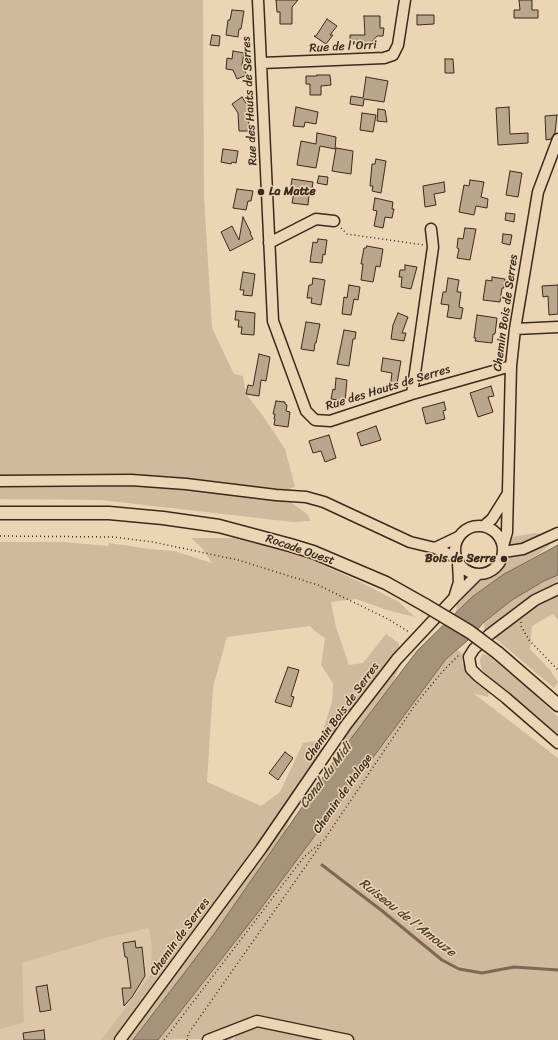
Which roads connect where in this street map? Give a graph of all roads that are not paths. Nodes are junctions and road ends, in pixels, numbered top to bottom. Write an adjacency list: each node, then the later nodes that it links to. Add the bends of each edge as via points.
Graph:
1 (258, 0): 3 (street, Rue des Hauts de Serres)
2 (405, 0): 3 (street, Rue de l'Orri, via 398,45 393,55 384,58)
3 (262, 63): 8 (street, Rue des Hauts de Serres)
4 (558, 139): 5 (street, Chemin Bois de Serres)
5 (555, 158): 10 (street, Chemin Bois de Serres, via 538,192)
6 (334, 221): 8 (street, via 316,219)
7 (431, 229): 12 (street, via 433,247)
8 (270, 243): 12 (street, Rue des Hauts de Serres, via 273,321 306,411 315,420 330,421)
9 (558, 327): 10 (street)
10 (515, 329): 11 (street, Chemin Bois de Serres)
11 (511, 366): 12 (street, Rue des Hauts de Serres); 14 (street, Chemin Bois de Serres)
12 (412, 394)
13 (0, 481): 19 (street, via 131,480 306,497 324,502 410,542)
14 (507, 495): 16 (street, via 492,519); 20 (street, Chemin Bois de Serres, via 507,532)
15 (0, 513): 25 (main road, Rocade Ouest, bridge, via 109,513 163,518 219,526 290,544 386,584 470,632)
16 (484, 526): 18 (street, via 470,528); 20 (street, via 496,533)
17 (558, 533): 20 (street, via 523,549)
18 (458, 537): 19 (street); 21 (street, via 455,544)
19 (435, 548): 21 (street)
20 (503, 549): 22 (street, via 497,566 491,571)
21 (457, 560): 22 (street, via 463,569); 24 (street, Chemin Bois de Serres, via 459,582)
22 (477, 575): 24 (street, Chemin Bois de Serres)
23 (558, 589): 26 (street, via 521,610 490,634 469,657 471,669 478,676)
24 (454, 598): 27 (street, Chemin Bois de Serres, via 397,659 346,725)
25 (558, 705)
26 (558, 743)
27 (261, 849): 28 (street, Chemin de Serres)
28 (120, 1040)
29 (208, 1040): 30 (street, via 257,1021)
30 (348, 1040)

